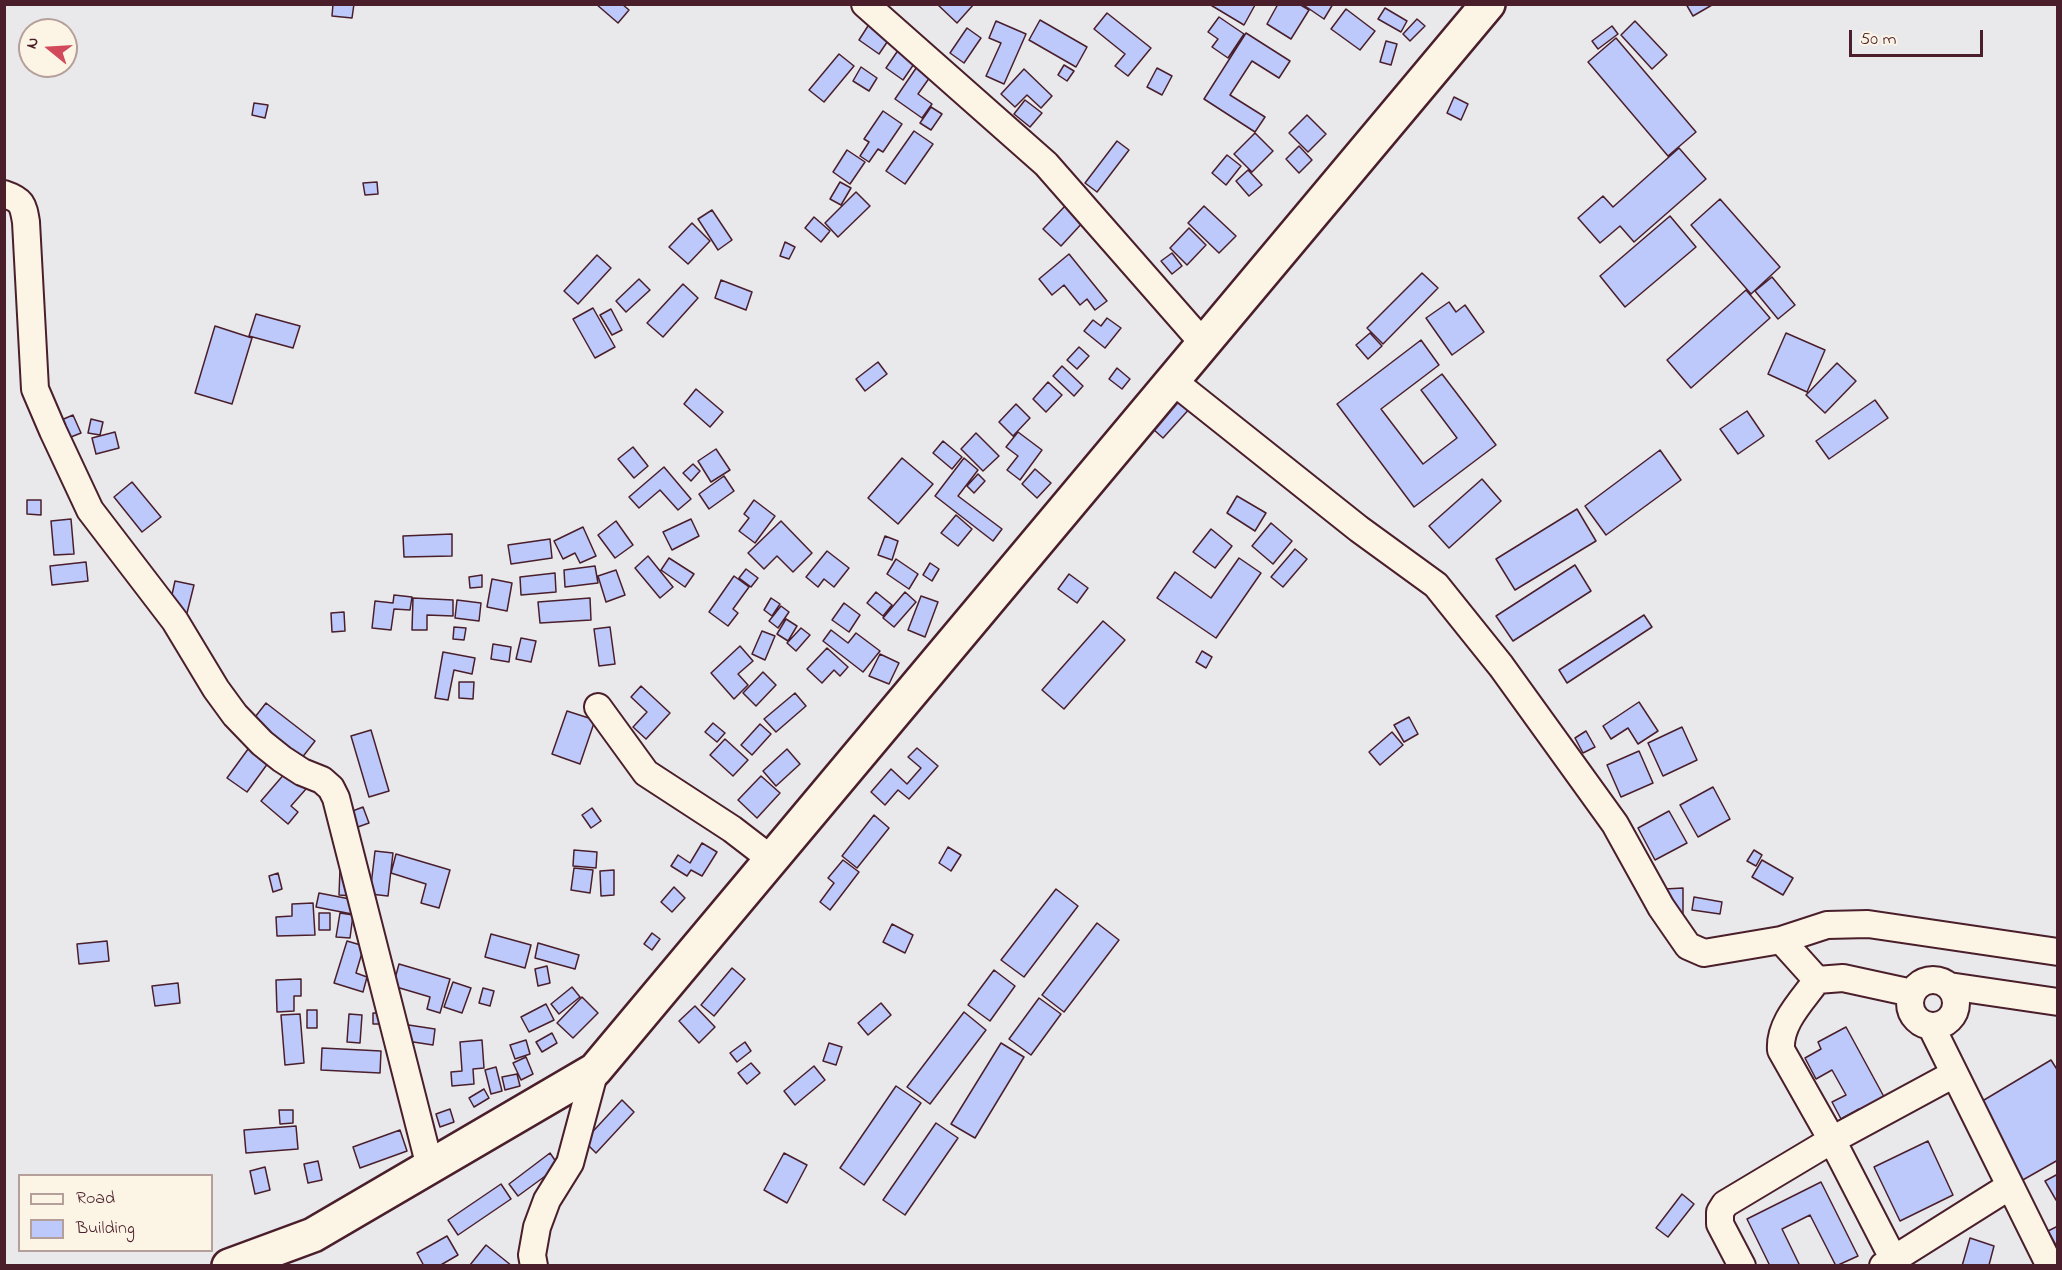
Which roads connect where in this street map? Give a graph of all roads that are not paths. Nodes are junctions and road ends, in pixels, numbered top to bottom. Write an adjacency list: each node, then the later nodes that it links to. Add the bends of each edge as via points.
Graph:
1 (865, 4): 4 (street, via 1046,164)
2 (1488, 4): 4 (highway)
3 (4, 194): 18 (street, via 17,198 24,206 35,389 90,510 175,621 235,715 282,759 331,788 336,798)
4 (1203, 344): 5 (highway)
5 (1173, 381): 7 (highway); 8 (street, via 1436,585 1501,666 1615,824 1661,907 1688,946 1704,953)
6 (598, 707): 7 (street, via 646,773)
7 (771, 859): 15 (highway)
8 (1781, 940): 9 (street, via 1827,925 1868,924); 10 (street)
9 (2058, 952)
10 (1817, 980): 12 (street, via 1843,978); 17 (street, via 1786,1023 1780,1038 1781,1050)
11 (1949, 986): 12 (street, via 1936,980 1922,982); 13 (street); 14 (street, via 1956,998 1954,1013 1945,1024)
12 (1912, 993): 14 (street, via 1910,1008 1917,1020)
13 (2058, 1002)
14 (1930, 1026): 16 (street)
15 (595, 1070): 18 (highway); 22 (street, via 570,1163 547,1200 537,1227)
16 (1954, 1074): 17 (street); 19 (street)
17 (1832, 1140): 20 (street); 23 (street, via 1725,1204 1720,1224)
18 (430, 1167): 21 (highway, via 313,1235)
19 (2010, 1186): 20 (street); 24 (street)
20 (1891, 1264)
21 (229, 1266)
22 (534, 1266)
23 (1742, 1266)
24 (2050, 1266)

